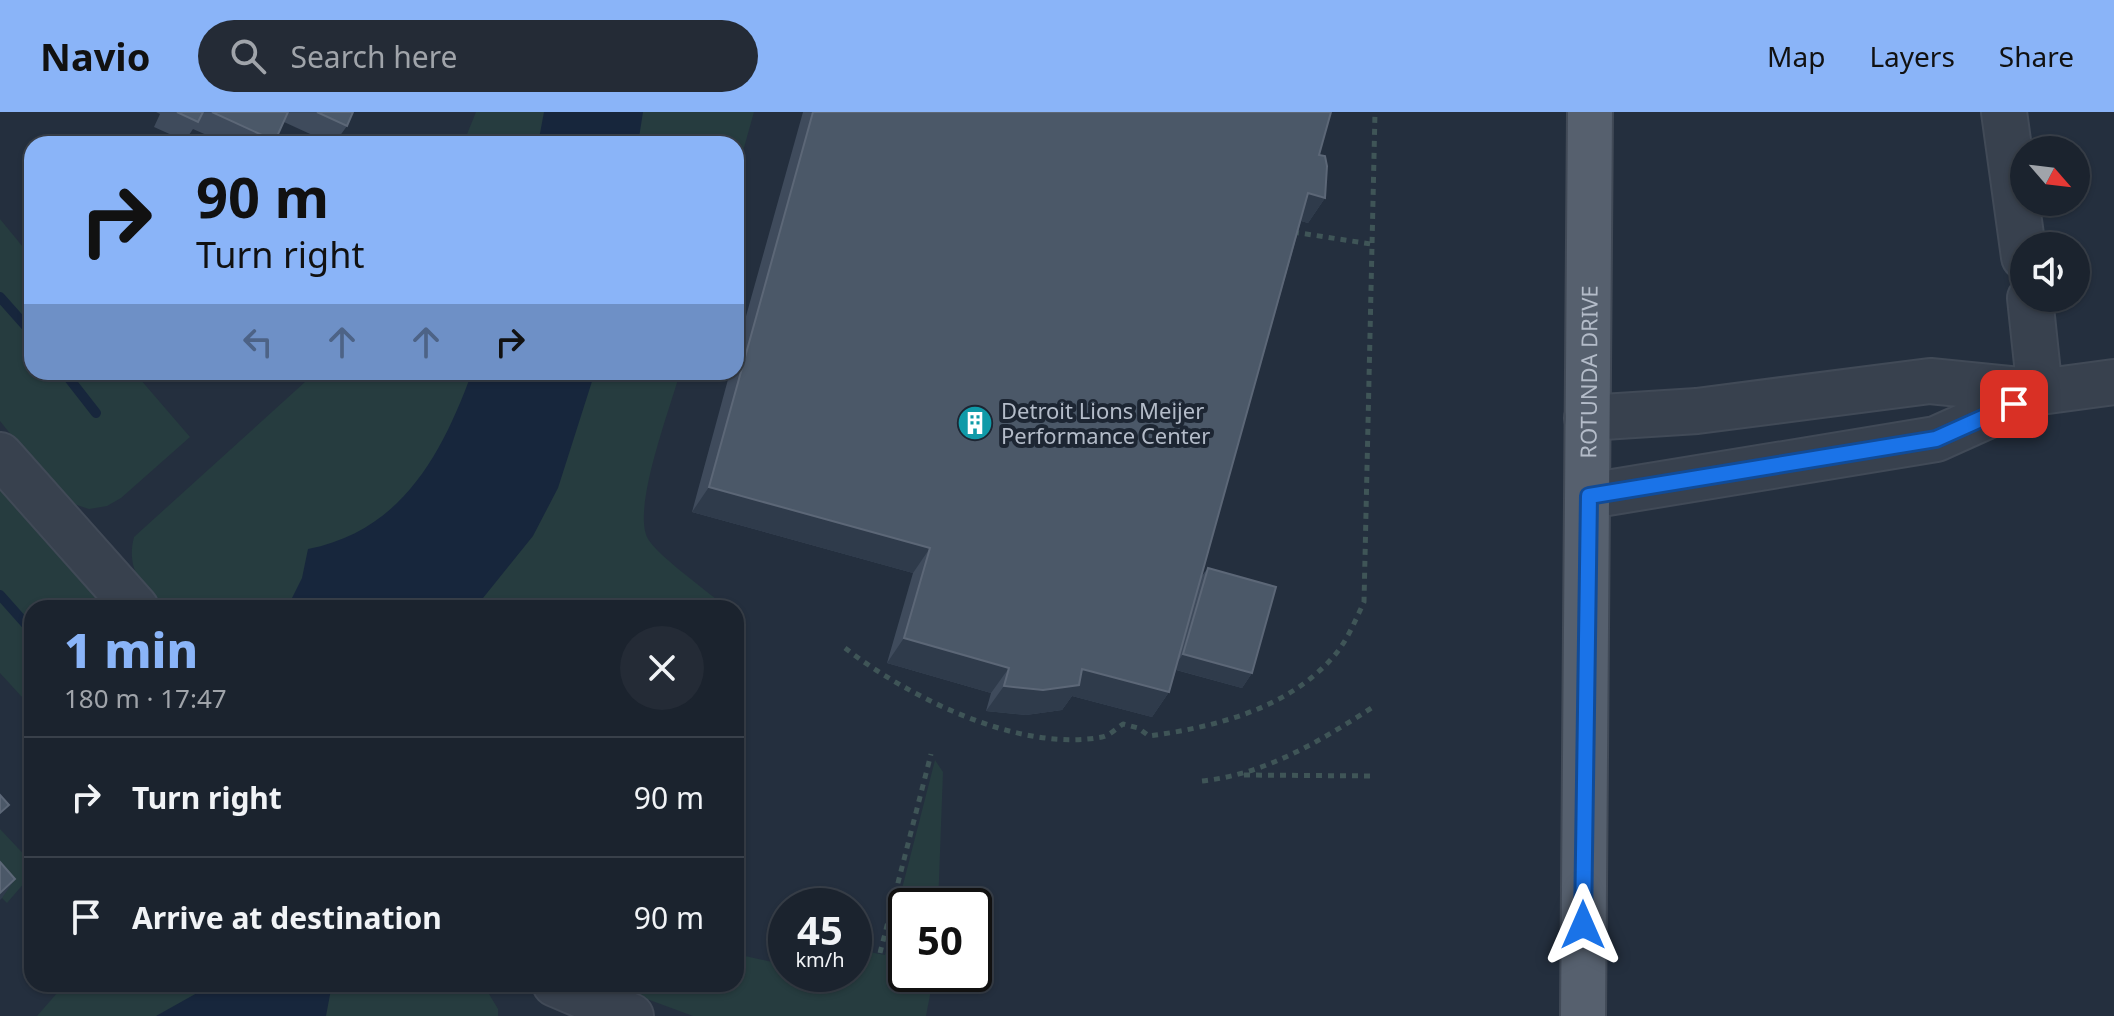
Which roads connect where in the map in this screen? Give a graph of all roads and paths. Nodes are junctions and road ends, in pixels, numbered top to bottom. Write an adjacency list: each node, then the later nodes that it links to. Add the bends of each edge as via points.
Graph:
1 (1375, 112): 6 (path)
2 (1590, 112): 10 (main road, ROTUNDA DRIVE)
3 (2004, 112): 5 (street)
4 (1287, 231): 6 (path)
5 (2021, 232)
6 (1371, 244): 14 (path, via 1364,602 1335,655 1309,680 1261,708 1187,731 1149,736 1123,724 1106,737 1071,739 1000,728 932,702 871,669)
7 (2031, 312): 9 (street)
8 (2114, 382): 9 (street)
9 (2040, 392): 10 (street, via 1930,381 1697,411); 12 (street, via 1936,439)
10 (1587, 418): 12 (main road, ROTUNDA DRIVE)
11 (0, 455): 13 (street)
12 (1589, 496): 23 (main road, ROTUNDA DRIVE)
13 (129, 600)
14 (845, 648)
15 (1376, 705): 17 (path, via 1314,744)
16 (931, 754): 20 (path)
17 (1239, 775): 18 (path); 19 (path)
18 (1375, 776)
19 (1202, 781)
20 (880, 953)
21 (574, 992): 22 (street)
22 (631, 1016)
23 (1583, 1016)

